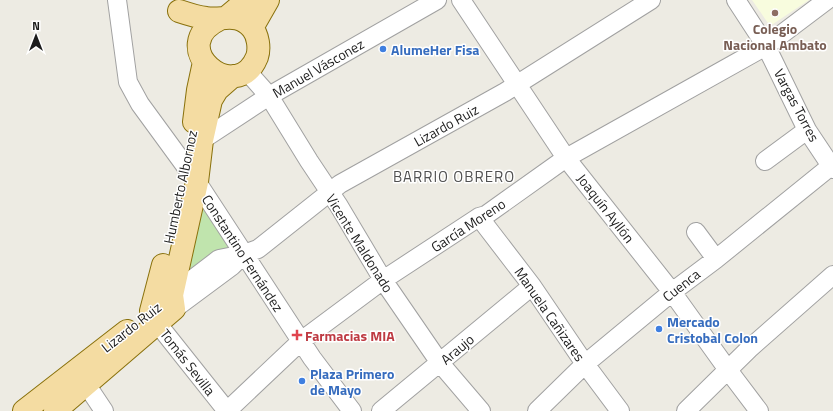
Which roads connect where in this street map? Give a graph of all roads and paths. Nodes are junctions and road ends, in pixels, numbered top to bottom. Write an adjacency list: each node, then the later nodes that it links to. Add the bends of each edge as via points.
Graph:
1 (117, 0): 23 (street, Constantino Fernández, via 128,82 140,104)
2 (247, 0): 10 (main road)
3 (268, 0): 11 (main road)
4 (436, 0): 17 (street, Manuel Vásconez)
5 (461, 0): 16 (street, Joaquín Ayllón)
6 (651, 0): 16 (street, Lizardo Ruiz)
7 (736, 0): 13 (street, Vargas Torres)
8 (827, 0): 13 (street, García Moreno)
9 (173, 5): 10 (main road, via 207,19); 12 (main road)
10 (224, 18): 11 (main road, via 237,18); 12 (main road, via 212,22)
11 (252, 28): 15 (main road, via 257,37 257,55 253,64)
12 (201, 37): 14 (main road, via 200,54)
13 (766, 46): 18 (street, Vargas Torres); 20 (street, García Moreno)
14 (204, 62): 15 (main road, via 209,69 224,76); 23 (main road, Humberto Albornoz, via 194,122)
15 (240, 73): 17 (street, Vicente Maldonado); 19 (main road, Humberto Albornoz, via 217,90 211,100)
16 (517, 84): 20 (street, Joaquín Ayllón); 24 (street, Lizardo Ruiz)
17 (269, 96): 19 (street, Manuel Vásconez); 24 (street, Vicente Maldonado)
18 (807, 130): 21 (street); 22 (street, Vargas Torres)
19 (202, 140): 23 (main road, Humberto Albornoz)
20 (566, 158): 25 (street, García Moreno, via 486,215); 32 (street, Joaquín Ayllón)
21 (765, 161)
22 (832, 168): 28 (street, Cuenca)
23 (191, 175): 27 (street, Constantino Fernández); 33 (main road, Humberto Albornoz); 34 (main road, Humberto Albornoz, via 158,287)
24 (329, 192): 27 (street, Lizardo Ruiz, via 258,249); 30 (street, Vicente Maldonado)
25 (479, 217): 30 (street, García Moreno); 31 (street, Manuela Cañizares)
26 (696, 232): 28 (street)
27 (244, 254): 33 (street, Lizardo Ruiz, via 218,259); 35 (street, Constantino Fernández)
28 (716, 259): 32 (street, Cuenca)
29 (833, 275): 38 (street)
30 (383, 280): 35 (street, García Moreno); 36 (street, Vicente Maldonado)
31 (532, 286): 36 (street, Araujo); 37 (street, Manuela Cañizares)
32 (672, 292): 37 (street, Cuenca); 38 (street, Joaquín Ayllón)
33 (173, 302): 34 (main road, Lizardo Ruiz)
34 (154, 317): 39 (main road, Lizardo Ruiz); 40 (main road, Lizardo Ruiz); 43 (street, Tomás Sevilla)
35 (301, 341): 43 (street, García Moreno); 44 (street, Constantino Fernández)
36 (440, 363): 45 (street, Araujo); 46 (street, Vicente Maldonado)
37 (586, 364): 47 (street, Cuenca); 48 (street, Manuela Cañizares)
38 (728, 370): 49 (street); 50 (street, Joaquín Ayllón)
39 (86, 384): 41 (main road, Lizardo Ruiz); 42 (street)
40 (24, 411)
41 (55, 411)
42 (104, 411)
43 (227, 411)
44 (352, 411)
45 (381, 411)
46 (481, 411)
47 (537, 411)
48 (620, 411)
49 (686, 411)
50 (759, 411)

